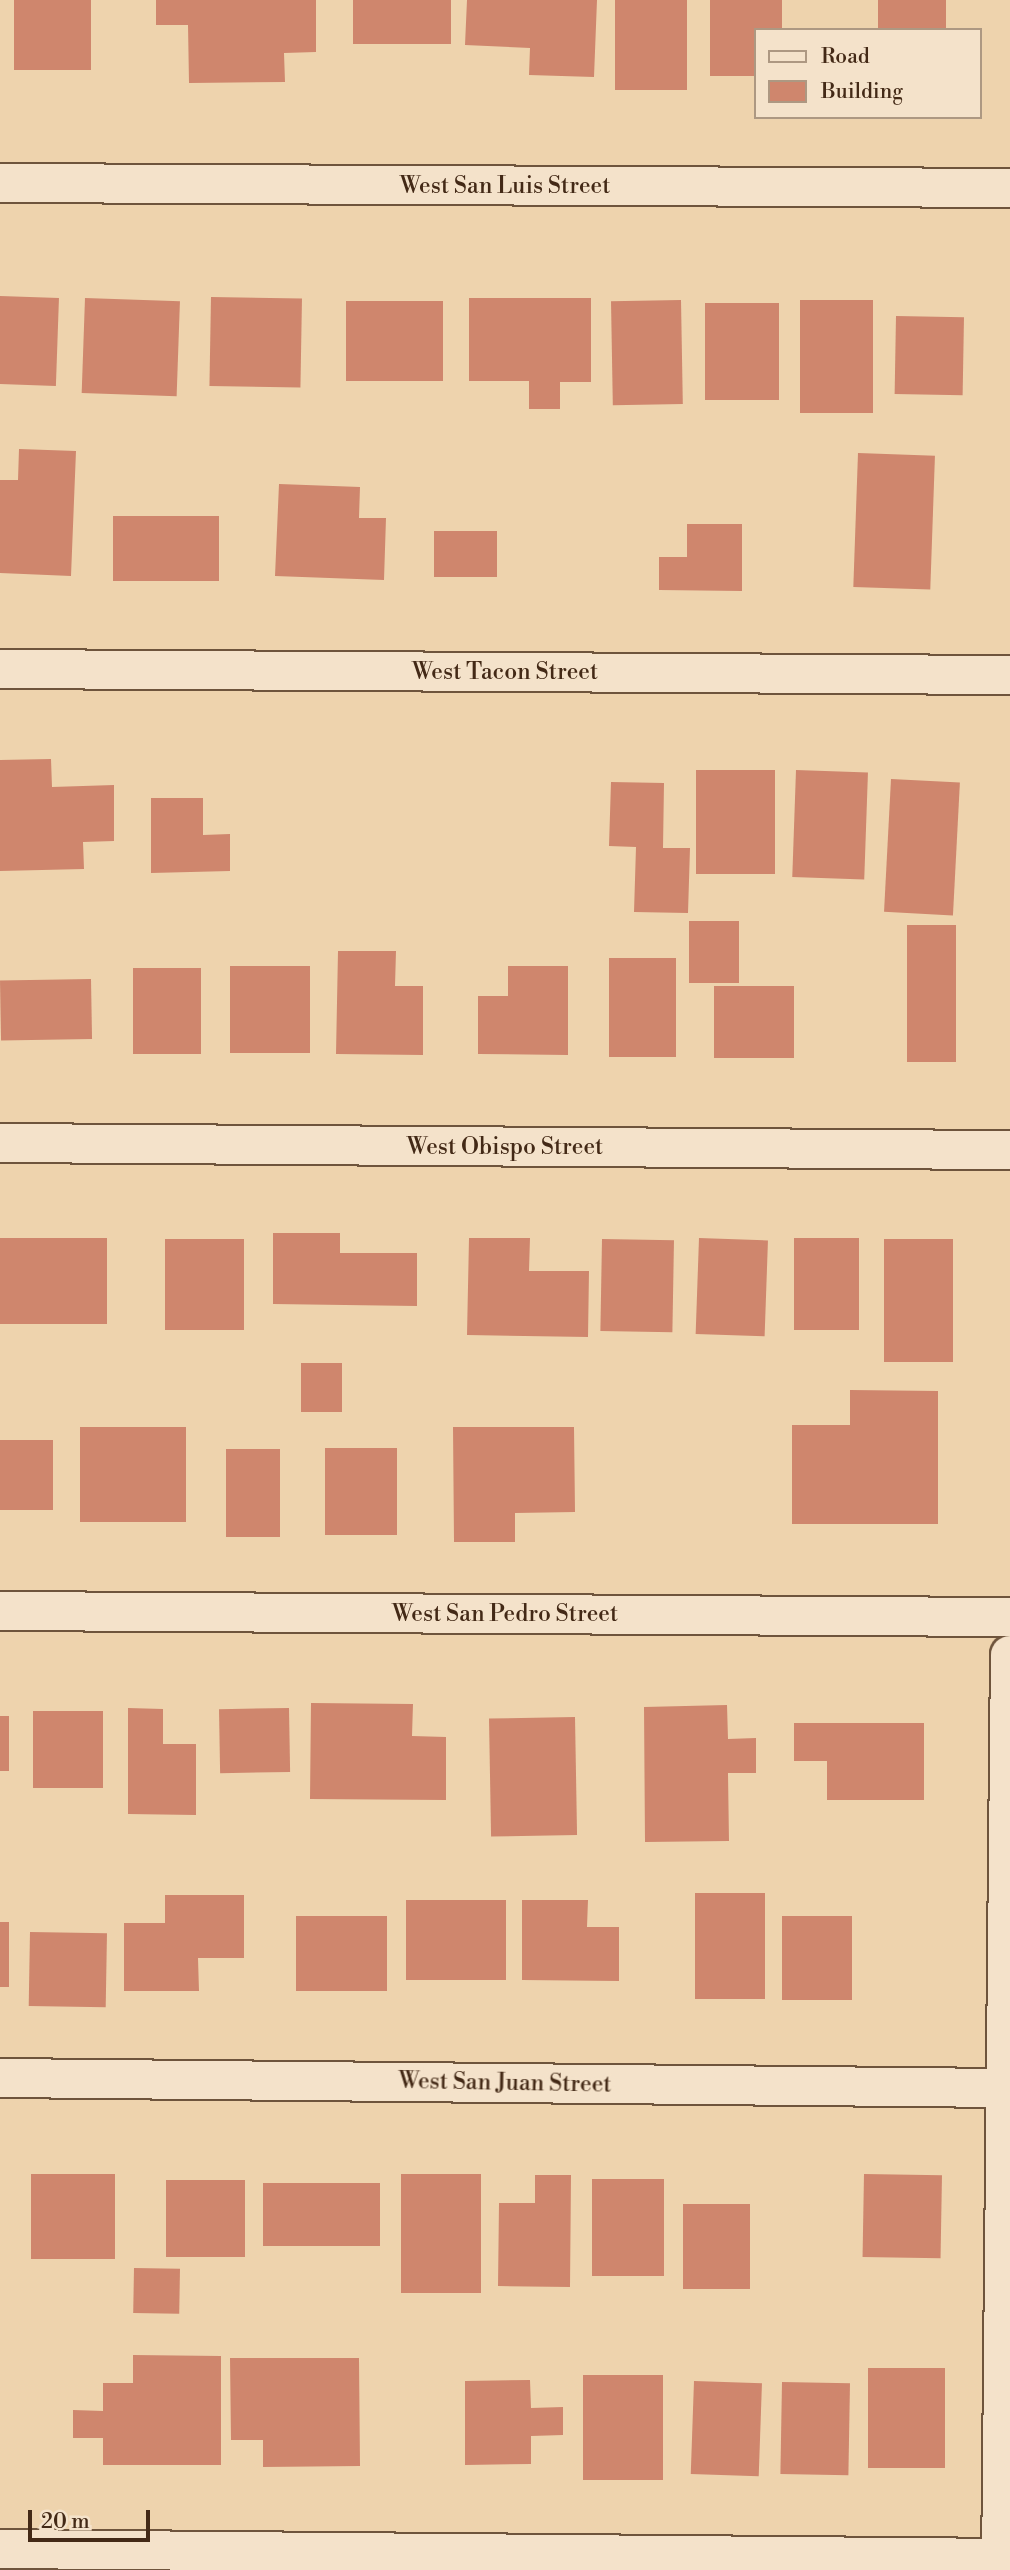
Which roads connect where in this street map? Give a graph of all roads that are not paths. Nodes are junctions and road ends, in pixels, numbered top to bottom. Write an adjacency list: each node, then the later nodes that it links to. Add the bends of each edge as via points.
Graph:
1 (0, 183): 2 (street, West San Luis Street)
2 (1010, 188)
3 (0, 669): 4 (street, West Tacon Street)
4 (1010, 675)
5 (0, 1143): 6 (street, West Obispo Street)
6 (1010, 1150)
7 (0, 1611): 8 (street, West San Pedro Street)
8 (1010, 1617)
9 (1010, 1655): 11 (street)
10 (0, 2078): 11 (street, West San Juan Street)
11 (1007, 2088): 13 (street)
12 (0, 2549): 13 (street)
13 (1004, 2562)

